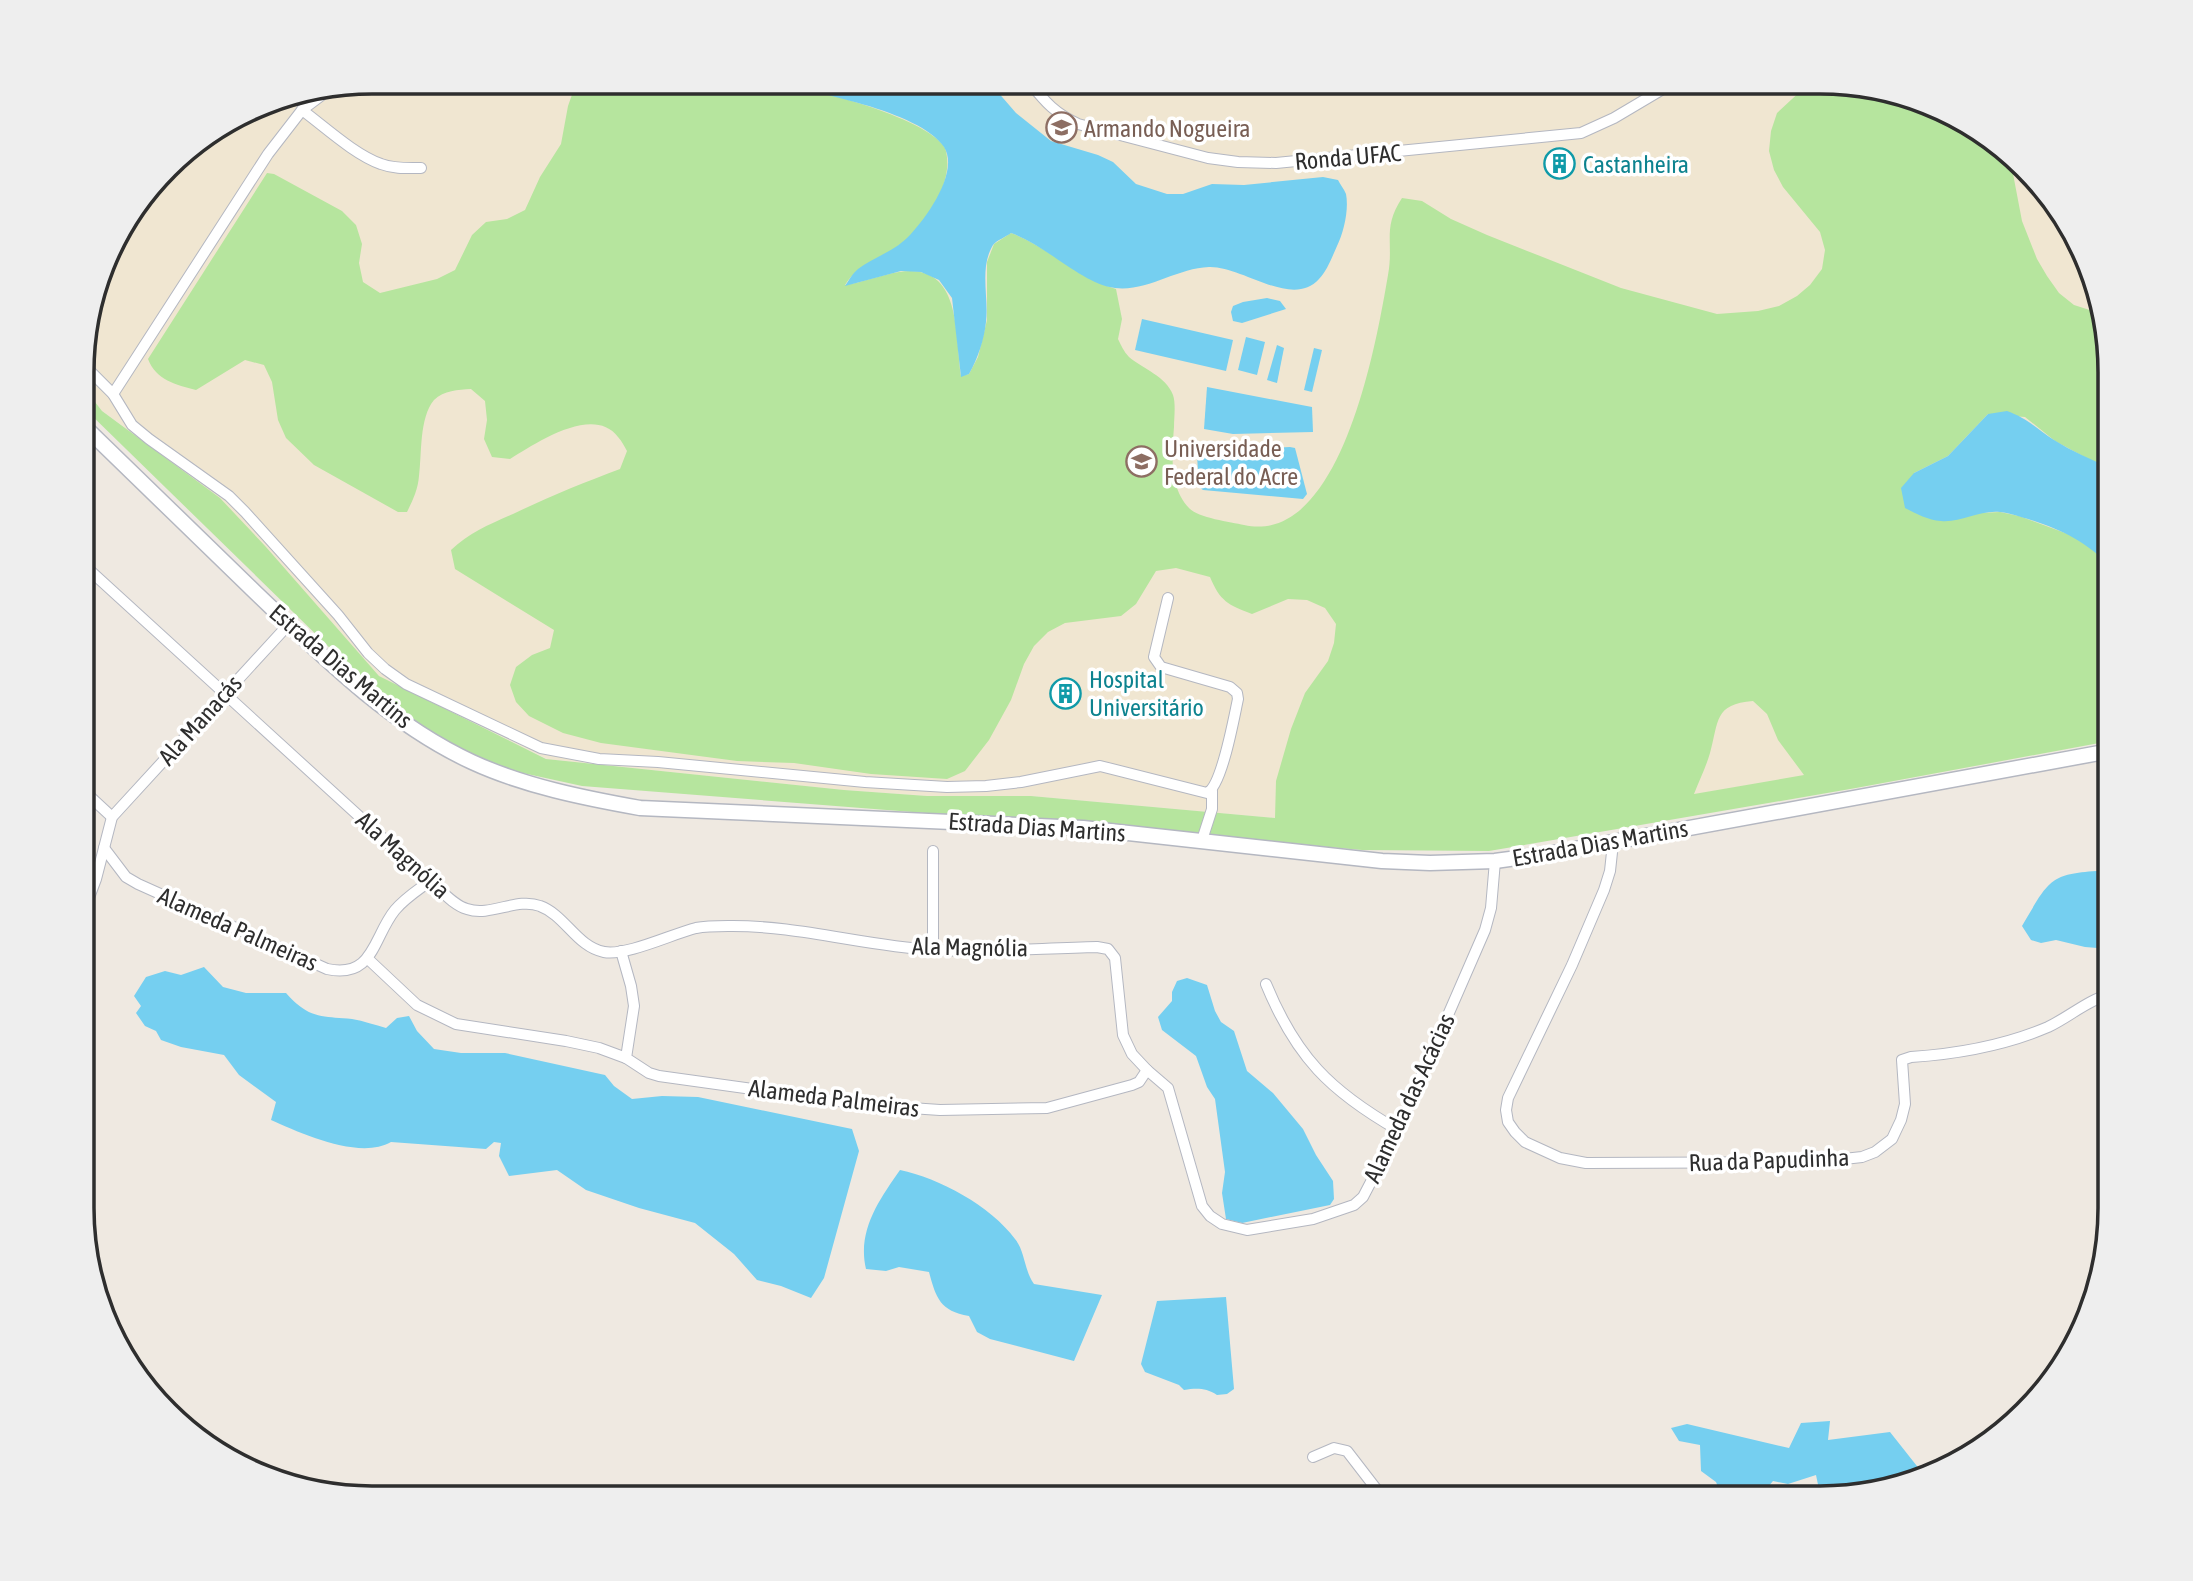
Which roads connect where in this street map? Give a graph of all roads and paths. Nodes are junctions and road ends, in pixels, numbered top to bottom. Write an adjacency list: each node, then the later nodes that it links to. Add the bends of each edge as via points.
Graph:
1 (1038, 94): 2 (street, Ronda UFAC, via 1058,114 1078,124 1208,158 1276,163 1581,132)
2 (1654, 94)
3 (314, 101): 4 (street)
4 (302, 110): 5 (street, via 380,164); 7 (street, via 268,154)
5 (421, 168)
6 (94, 375): 7 (street)
7 (113, 394): 14 (street, via 132,425 245,512 385,669 406,684 541,748 599,760 947,787 1021,782 1100,766)
8 (94, 436): 11 (street, Estrada Dias Martins)
9 (94, 574): 12 (street, Ala Magnólia)
10 (1168, 598): 14 (street, via 1156,663 1237,693)
11 (289, 624): 12 (street, Ala Manacás); 17 (street, Estrada Dias Martins, via 357,686 422,734 472,762 577,795 640,808 1083,828)
12 (225, 692): 16 (street, Ala Manacás); 22 (street, Ala Magnólia)
13 (2099, 753): 18 (street, Estrada Dias Martins)
14 (1212, 791): 17 (street, via 1212,809)
15 (94, 800): 16 (street)
16 (112, 817): 19 (street)
17 (1202, 840): 21 (street, Estrada Dias Martins, via 1382,861)
18 (1613, 843): 21 (street, Estrada Dias Martins); 29 (street, Rua da Papudinha, via 1604,890 1508,1098 1508,1122 1514,1132 1560,1158 1586,1163 1817,1162 1862,1157 1892,1139 1901,1121 1905,1104 1902,1060 2017,1037 2049,1027)
19 (104, 848): 23 (street); 27 (street, Alameda Palmeiras, via 126,877 138,884 327,969 348,971)
20 (933, 851): 25 (street)
21 (1495, 861): 32 (street, Alameda das Acácias, via 1485,930)
22 (429, 881): 26 (street, Ala Magnólia, via 468,910 540,905 584,942 603,952); 27 (street, via 395,910)
23 (94, 885)
24 (1085, 947): 25 (street, Ala Magnólia); 31 (street, Alameda das Acácias, via 1108,949 1115,958 1123,1035)
25 (933, 950): 26 (street, Ala Magnólia, via 744,926 698,928)
26 (621, 951): 30 (street, via 634,1006)
27 (368, 959): 30 (street, Alameda Palmeiras, via 417,1005 456,1024 566,1041)
28 (1266, 984): 32 (street, via 1289,1033 1323,1077)
29 (2099, 999)
30 (626, 1058): 31 (street, Alameda Palmeiras, via 659,1076 867,1105 940,1110 1057,1106 1132,1085)
31 (1147, 1070): 32 (street, Alameda das Acácias, via 1162,1081 1173,1099 1202,1206 1222,1224 1234,1228 1313,1219 1354,1205 1363,1197)
32 (1398, 1130)
33 (1312, 1457): 34 (street, via 1334,1448 1347,1451)
34 (1374, 1486)

